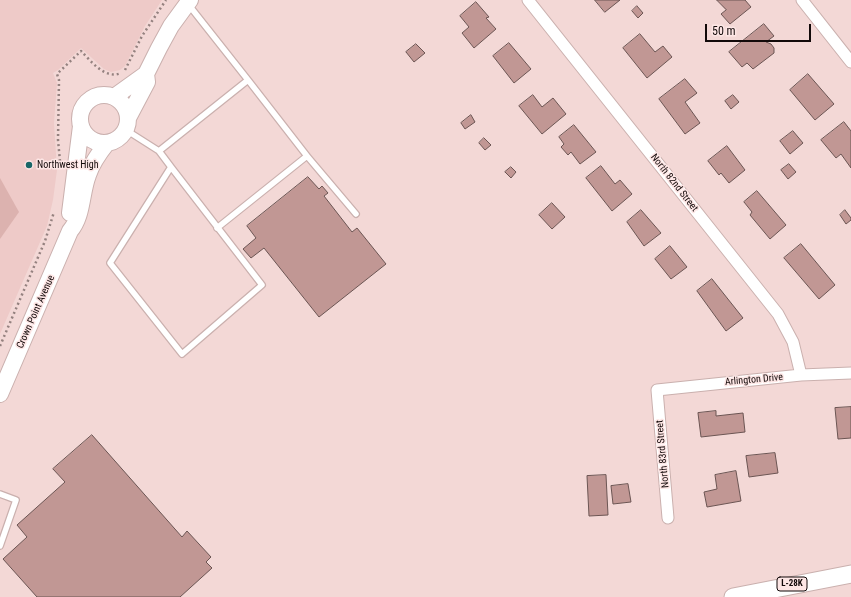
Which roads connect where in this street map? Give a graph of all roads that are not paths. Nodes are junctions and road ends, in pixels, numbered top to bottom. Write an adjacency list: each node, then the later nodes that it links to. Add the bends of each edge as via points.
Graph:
1 (529, 0): 18 (street, North 82nd Street, via 778,314 793,342)
2 (802, 0): 4 (street)
3 (189, 2): 5 (main road, via 171,26); 6 (lane)
4 (851, 62)
5 (146, 74): 7 (main road); 8 (main road, via 147,82)
6 (248, 80): 11 (lane); 12 (lane)
7 (114, 97): 8 (main road, via 122,105); 9 (main road, via 97,96 87,103 81,114)
8 (127, 124): 10 (main road, via 119,138); 11 (lane)
9 (81, 126): 10 (main road, via 93,141); 16 (main road, Crown Point Avenue)
10 (107, 143): 16 (main road, Crown Point Avenue, via 92,164 77,223)
11 (159, 151): 13 (lane)
12 (307, 156): 14 (lane); 15 (lane)
13 (171, 166): 15 (lane); 15 (lane, via 110,264 182,354 262,285)
14 (356, 214)
15 (217, 228)
16 (70, 231): 20 (main road, Crown Point Avenue)
17 (851, 373): 18 (street, Arlington Drive)
18 (801, 375): 19 (street, Arlington Drive)
19 (657, 390): 22 (street, North 83rd Street)
20 (0, 394)
21 (0, 494): 23 (lane, via 16,500)
22 (668, 518)
23 (0, 546)
24 (851, 574): 25 (main road, L-28K)
25 (733, 597)

